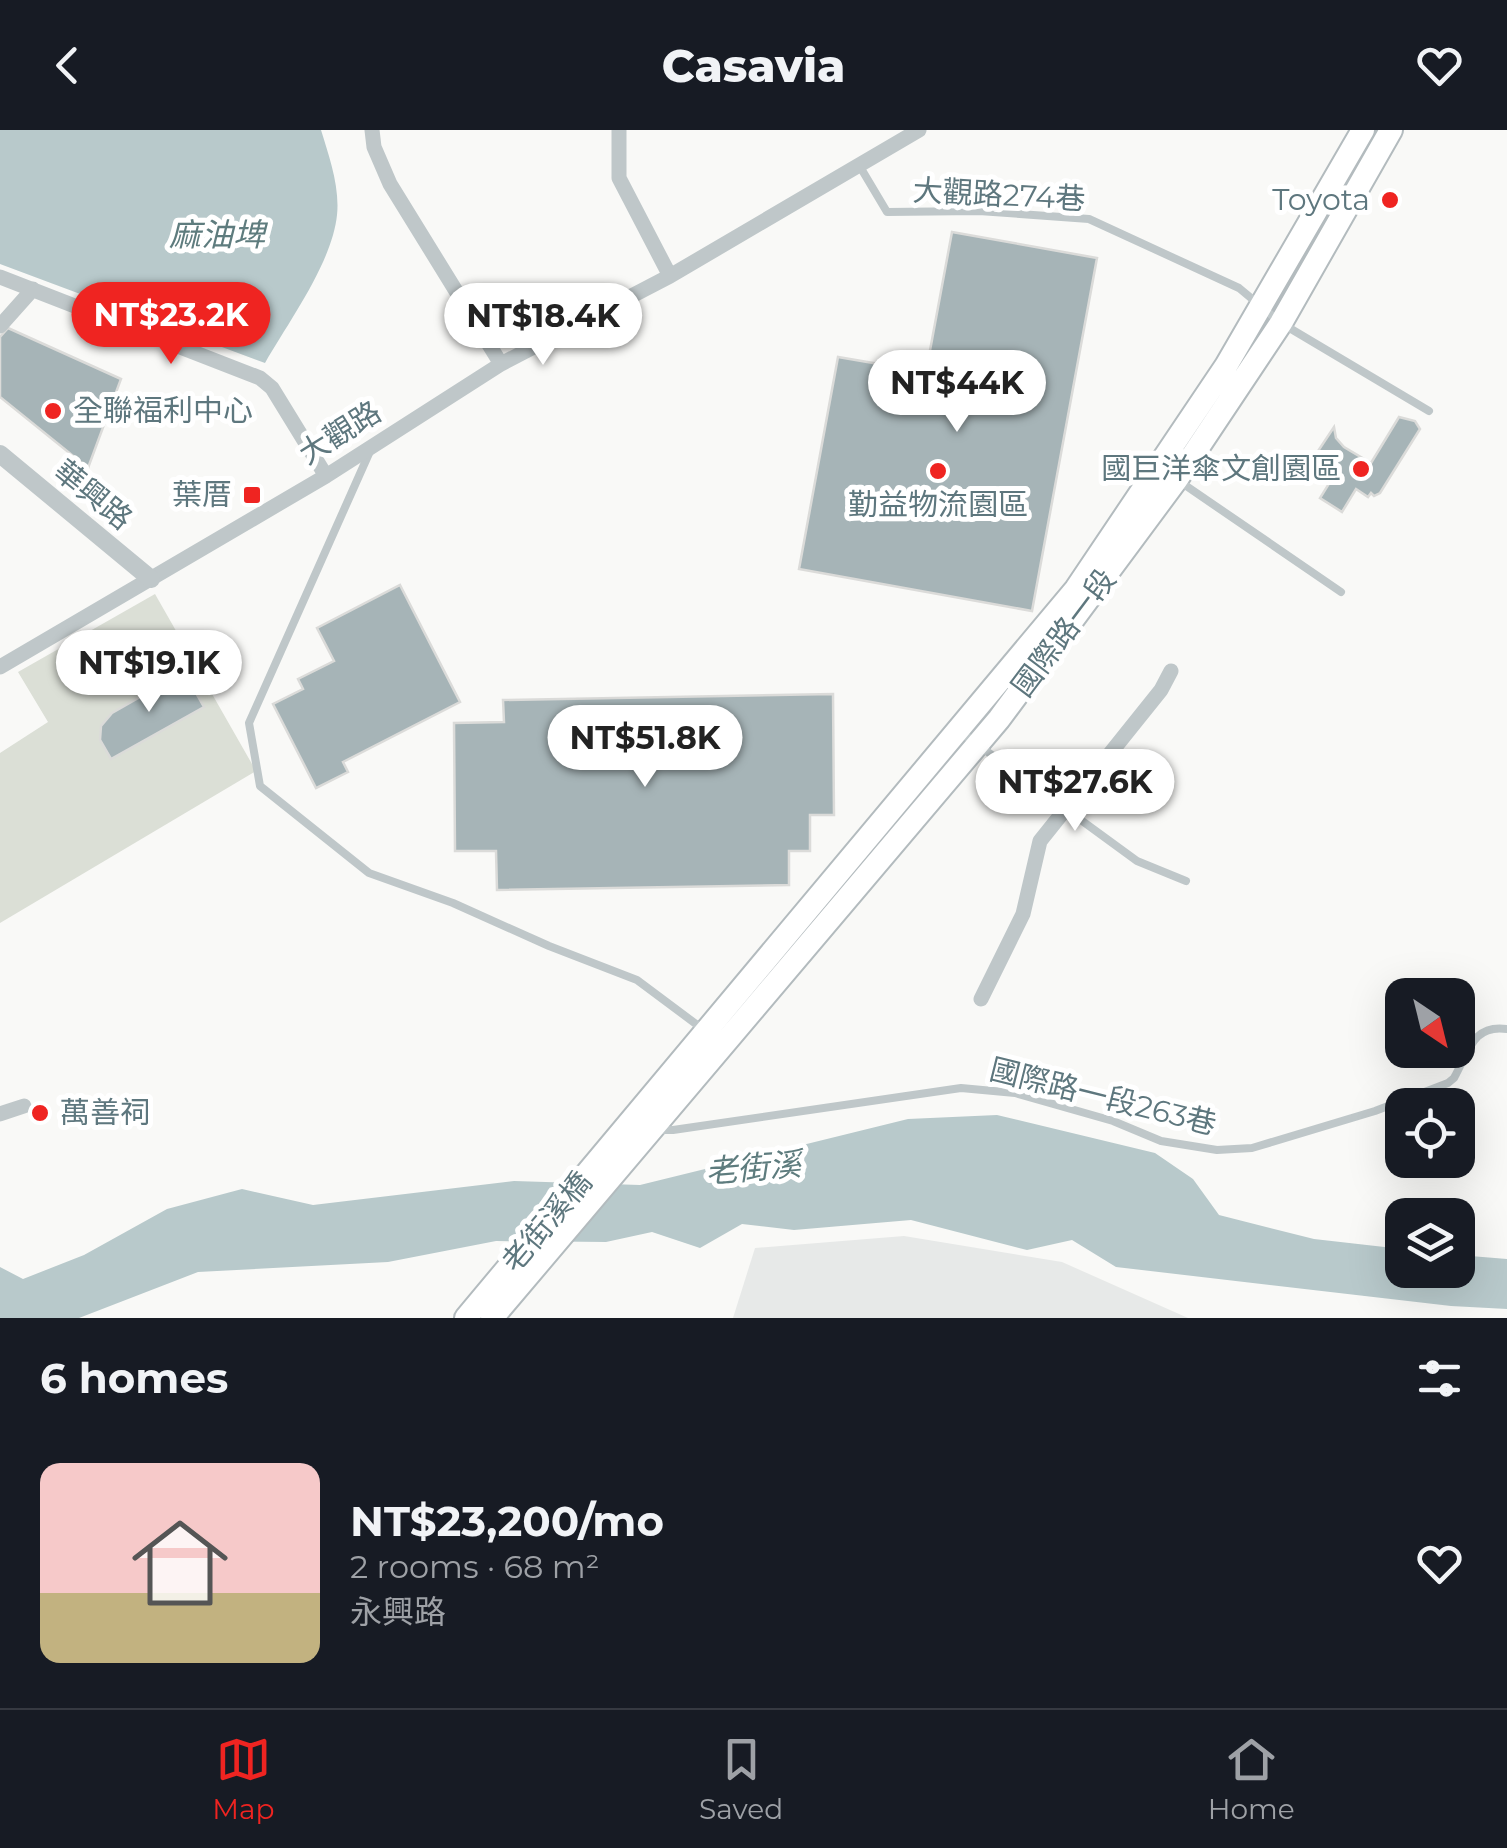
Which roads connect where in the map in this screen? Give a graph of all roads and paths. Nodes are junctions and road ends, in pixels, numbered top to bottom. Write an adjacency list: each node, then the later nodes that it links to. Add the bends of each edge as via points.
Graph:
1 (372, 130): 14 (street, via 390,184)
2 (619, 130): 8 (street, via 619,178)
3 (919, 130): 6 (street, 大觀路)
4 (1363, 130): 7 (main road, 國際路一段)
5 (1390, 130): 7 (main road, 國際路一段)
6 (859, 165): 8 (street, 大觀路); 11 (lane, 大觀路274巷, via 887,212 1089,219 1238,288)
7 (1356, 165): 11 (main road, 國際路一段); 12 (main road, 國際路一段)
8 (670, 276): 14 (street, 大觀路)
9 (0, 277): 10 (street)
10 (33, 289): 13 (street); 19 (street, via 260,378)
11 (1261, 308): 12 (lane); 18 (main road, 國際路一段)
12 (1281, 322): 15 (lane); 18 (main road, 國際路一段)
13 (0, 326)
14 (502, 364): 16 (street, 大觀路)
15 (1429, 411)
16 (373, 445): 19 (street, 大觀路); 29 (lane, via 249,723 260,786 369,873 637,980)
17 (0, 454): 20 (street, 華興路)
18 (1168, 473): 21 (lane); 24 (main road, 國際路一段)
19 (326, 476): 20 (street, 大觀路)
20 (151, 578): 22 (street, 大觀路)
21 (1341, 592)
22 (0, 667)
23 (1171, 671): 25 (street)
24 (968, 737): 25 (lane); 29 (main road, 國際路一段); 32 (main road, 國際路一段)
25 (1066, 809): 26 (lane, via 1136,861); 27 (street, via 1040,841 1023,914)
26 (1186, 881)
27 (981, 999)
28 (1507, 1029): 32 (lane, 國際路一段263巷, via 1479,1033 1448,1083 1252,1148 1186,1147 1070,1107 961,1088)
29 (704, 1030): 32 (main road, 國際路一段)
30 (24, 1106): 31 (street)
31 (0, 1114)
32 (640, 1132): 33 (main road, 老街溪橋); 34 (main road, 老街溪橋)
33 (466, 1318)
34 (492, 1318)

